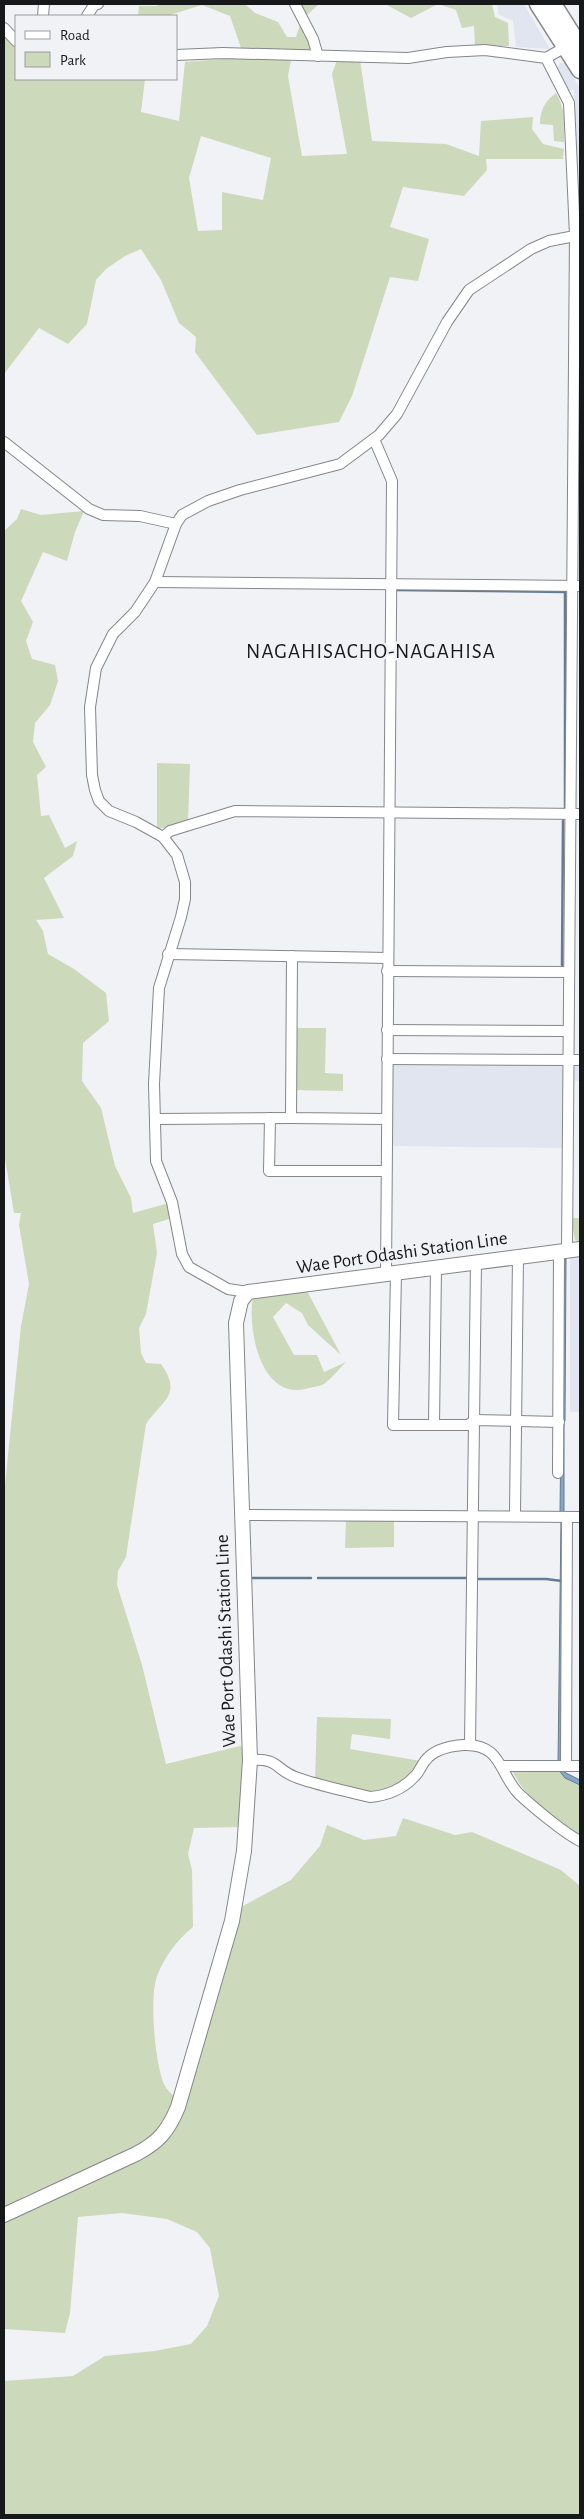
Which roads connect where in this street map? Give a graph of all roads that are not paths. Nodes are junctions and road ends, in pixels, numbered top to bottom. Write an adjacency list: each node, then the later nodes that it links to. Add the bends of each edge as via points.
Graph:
1 (98, 4): 5 (street)
2 (295, 4): 10 (street)
3 (538, 4): 8 (highway)
4 (553, 4): 8 (highway)
5 (88, 15)
6 (4, 28): 7 (street)
7 (15, 40)
8 (575, 42): 11 (street); 12 (highway)
9 (178, 55): 10 (street)
10 (318, 56): 11 (street, via 408,58 484,50)
11 (546, 58): 13 (street, via 569,104)
12 (580, 70)
13 (578, 235): 14 (street, via 531,249 469,290 397,414); 19 (street)
14 (374, 439): 16 (street, via 340,464 208,501 190,509); 18 (street, via 392,480)
15 (4, 442): 16 (street, via 89,509 103,515 140,516)
16 (176, 524): 17 (street)
17 (155, 582): 18 (street); 22 (street, via 136,612 113,634 96,668 90,694 91,756 99,801 109,811)
18 (391, 584): 19 (street); 20 (street)
19 (577, 586): 21 (street)
20 (389, 811): 21 (street); 22 (street, via 235,811 170,831); 25 (street)
21 (576, 814): 27 (street)
22 (163, 837): 23 (street, via 177,855 185,882 181,917)
23 (168, 954): 24 (street); 36 (street, via 159,988 154,1084)
24 (292, 956): 25 (street); 34 (street)
25 (388, 958): 26 (street)
26 (387, 971): 27 (street); 28 (street)
27 (569, 972): 29 (street)
28 (387, 1030): 29 (street); 30 (street)
29 (568, 1031): 31 (street)
30 (386, 1059): 31 (street); 35 (street)
31 (568, 1060): 32 (street); 38 (street)
32 (580, 1060)
33 (270, 1118): 34 (street); 36 (street); 37 (street, via 270,1171)
34 (291, 1118): 35 (street)
35 (386, 1119): 37 (street)
36 (157, 1120): 43 (street, via 156,1161 172,1202 182,1254 189,1267 206,1277 228,1289)
37 (386, 1171): 42 (street)
38 (569, 1250): 39 (main road, Wae Port Odashi Station Line); 46 (street)
39 (518, 1256): 40 (main road, Wae Port Odashi Station Line); 45 (street)
40 (476, 1262): 41 (main road, Wae Port Odashi Station Line); 44 (street)
41 (436, 1268): 42 (main road, Wae Port Odashi Station Line); 47 (street)
42 (391, 1274): 43 (main road, Wae Port Odashi Station Line); 47 (street, via 393,1425)
43 (248, 1292): 50 (main road, Wae Port Odashi Station Line, via 240,1301 236,1323)
44 (475, 1420): 45 (street); 47 (street, via 468,1425); 51 (street)
45 (517, 1420): 46 (street); 49 (street)
46 (559, 1422): 48 (street)
47 (434, 1425)
48 (558, 1473)
49 (514, 1513)
50 (241, 1515): 51 (street); 55 (main road, Wae Port Odashi Station Line)
51 (473, 1517): 52 (street); 54 (street)
52 (567, 1517): 53 (street); 57 (street)
53 (580, 1517)
54 (470, 1745): 55 (street, via 440,1750 426,1759 414,1777 382,1797 370,1797 297,1778 274,1761); 56 (street, via 492,1752)
55 (250, 1760): 60 (main road, Wae Port Odashi Station Line, via 244,1851 232,1921 169,2128 151,2146 136,2154)
56 (502, 1766): 57 (street); 59 (street, via 518,1793)
57 (566, 1766): 58 (street)
58 (580, 1766)
59 (580, 1841)
60 (4, 2215)

